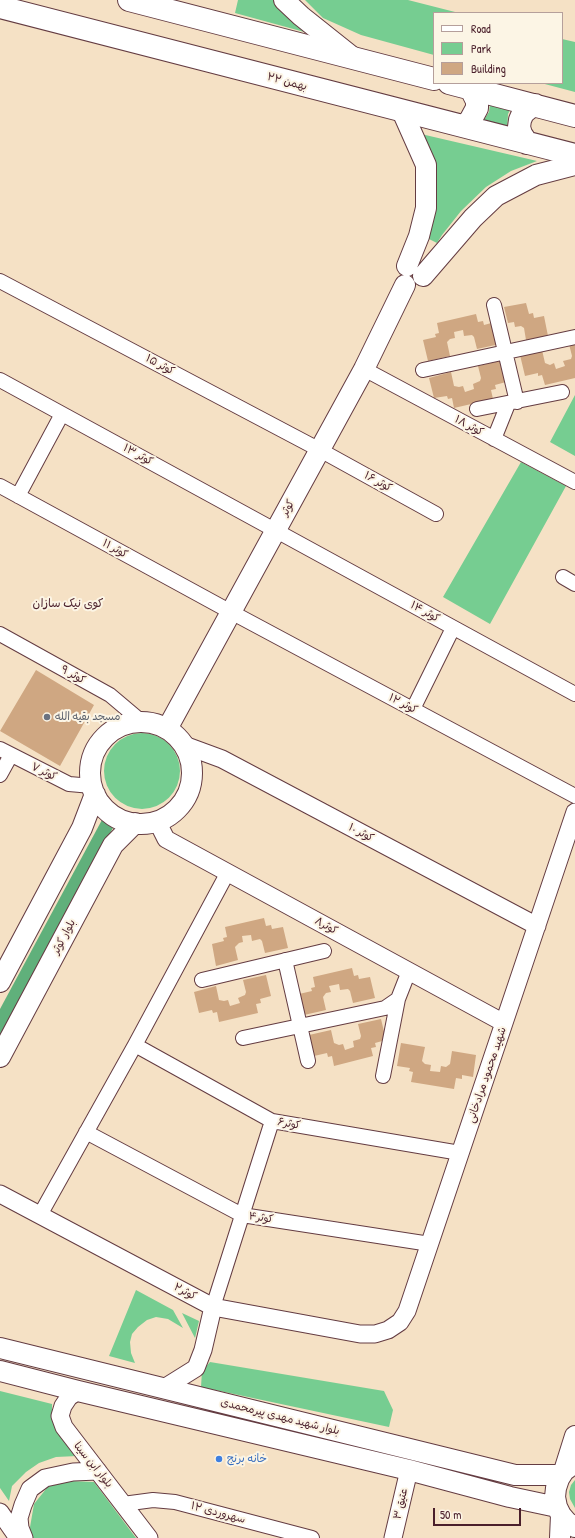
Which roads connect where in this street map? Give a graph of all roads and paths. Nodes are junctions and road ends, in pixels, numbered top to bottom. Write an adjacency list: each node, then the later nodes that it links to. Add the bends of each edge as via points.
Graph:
1 (129, 0): 4 (highway)
2 (284, 0): 4 (main road)
3 (0, 7): 9 (highway, ۲۲ بهمن)
4 (355, 59): 5 (highway)
5 (433, 79)
6 (453, 84): 7 (highway)
7 (471, 89): 8 (highway); 11 (highway, via 477,101 477,108 470,121)
8 (535, 105): 10 (highway); 12 (highway, via 523,113 520,120 521,134)
9 (402, 111): 11 (highway, ۲۲ بهمن); 15 (main road, via 426,165 426,208)
10 (575, 116)
11 (463, 126): 12 (highway, ۲۲ بهمن)
12 (527, 143): 13 (highway, ۲۲ بهمن)
13 (575, 155)
14 (575, 165): 15 (main road, via 536,175 496,196)
15 (412, 275): 20 (main road, کوثر)
16 (0, 281): 28 (street, ۱۵ کوثر)
17 (494, 305): 19 (street)
18 (575, 336): 19 (street)
19 (505, 351): 21 (street); 24 (street)
20 (364, 369): 27 (street, کوثر ۱۸); 28 (main road, کوثر)
21 (423, 370)
22 (0, 380): 26 (street, کوثر ۱۳)
23 (562, 392): 24 (street)
24 (512, 403): 25 (street); 27 (street)
25 (477, 409)
26 (62, 414): 31 (street); 33 (street, کوثر ۱۳)
27 (494, 439): 29 (street, کوثر ۱۸)
28 (320, 450): 32 (street, کوثر ۱۶); 33 (main road, کوثر)
29 (575, 482)
30 (0, 486): 31 (street, کوثر ۱۱)
31 (18, 496): 34 (street, کوثر ۱۱)
32 (436, 514)
33 (275, 530): 34 (main road, کوثر); 35 (street, کوثر ۱۴)
34 (231, 612): 38 (street, کوثر ۱۲); 40 (main road, کوثر)
35 (453, 628): 37 (street, کوثر ۱۴); 38 (street)
36 (0, 634): 39 (street, کوثر ۹, via 110,695)
37 (575, 694)
38 (412, 709): 45 (street, کوثر ۱۲)
39 (142, 722): 40 (main road); 44 (main road, via 116,728 105,736 97,747 90,772)
40 (167, 729): 41 (main road)
41 (184, 745): 47 (main road, via 192,770 191,783 179,807); 50 (street, کوثر ۱۰, via 222,759)
42 (5, 752): 43 (street); 44 (street, کوثر ۷, via 69,784)
43 (0, 775)
44 (93, 790): 48 (main road, via 111,814); 55 (main road, via 82,828)
45 (575, 796)
46 (575, 812): 50 (street, شهید محمود مرادخانی)
47 (157, 821): 48 (main road); 49 (street, کوثر۸, via 166,839)
48 (135, 823): 61 (main road, بلوار کوثر, via 113,845)
49 (228, 872): 53 (street, کوثر۸); 60 (street)
50 (537, 926): 57 (street, شهید محمود مرادخانی)
51 (324, 951): 52 (street)
52 (285, 960): 54 (street); 58 (street)
53 (409, 971): 56 (street); 57 (street, کوثر۸)
54 (202, 980)
55 (0, 982)
56 (398, 999): 58 (street, via 385,1008); 63 (street)
57 (504, 1023): 66 (street, شهید محمود مرادخانی)
58 (300, 1026): 59 (street); 62 (street)
59 (243, 1038)
60 (135, 1045): 64 (street, کوثر۶); 65 (street)
61 (0, 1057)
62 (308, 1061)
63 (383, 1076)
64 (272, 1121): 66 (street, کوثر۶); 69 (street)
65 (86, 1132): 68 (street); 69 (street, کوثر۴)
66 (460, 1153): 70 (street, شهید محمود مرادخانی)
67 (0, 1194): 68 (street, کوثر۲)
68 (40, 1214): 71 (street, کوثر۲)
69 (242, 1215): 70 (street, کوثر۴); 71 (street)
70 (430, 1244): 72 (street, شهید محمود مرادخانی, via 407,1311 400,1322)
71 (214, 1307): 72 (street, کوثر۲, via 360,1334); 75 (street, via 196,1368)
72 (388, 1330)
73 (0, 1348): 75 (main road, بلوار شهید مهدی پیرمحمدی)
74 (0, 1371): 76 (main road, بلوار شهید مهدی پیرمحمدی)
75 (164, 1388): 79 (main road, بلوار شهید مهدی پیرمحمدی, via 515,1475)
76 (78, 1391): 78 (main road, بلوار شهید مهدی پیرمحمدی); 80 (street, بلوار ابن سینا, via 69,1397 60,1416 64,1427)
77 (575, 1436): 79 (main road)
78 (409, 1470): 83 (main road, بلوار شهید مهدی پیرمحمدی, via 510,1497); 88 (street, عتیق ۳)
79 (567, 1470): 83 (main road, via 556,1488 555,1497)
80 (98, 1471): 81 (street, بلوار ابن سینا); 85 (street, via 73,1472 45,1478 30,1489 19,1518)
81 (123, 1504): 86 (street, بلوار ابن سینا); 87 (street, سهروردی ۱۲, via 152,1500 175,1502)
82 (0, 1512): 84 (street)
83 (564, 1516): 89 (main road)
84 (18, 1538)
85 (24, 1538)
86 (149, 1538)
87 (312, 1538)
88 (393, 1538)
89 (560, 1538)

